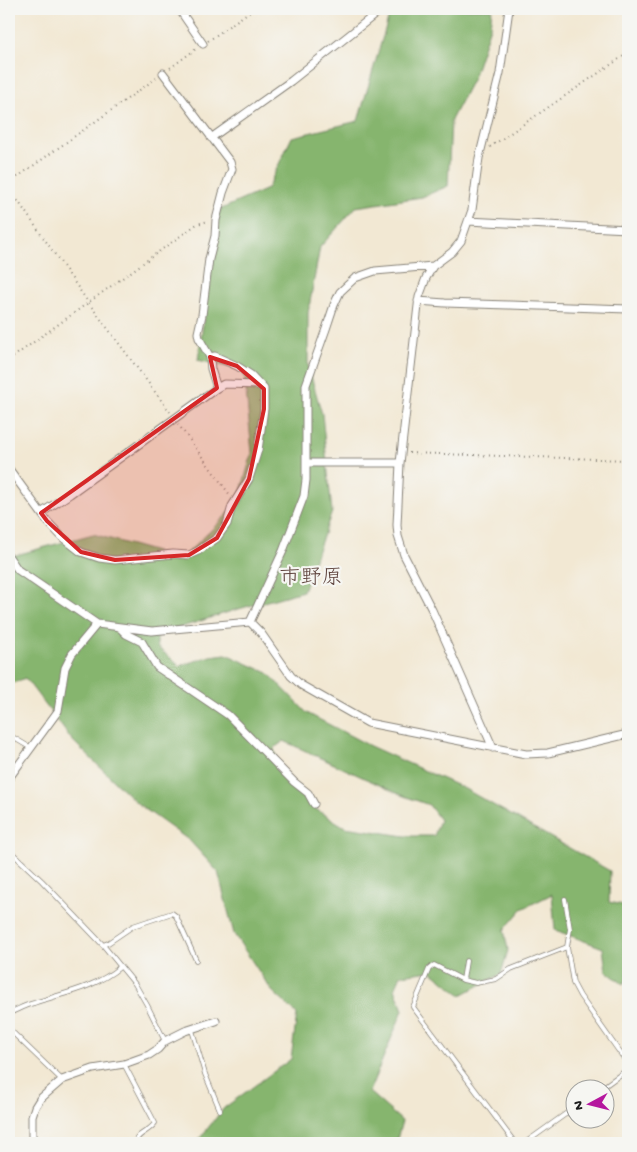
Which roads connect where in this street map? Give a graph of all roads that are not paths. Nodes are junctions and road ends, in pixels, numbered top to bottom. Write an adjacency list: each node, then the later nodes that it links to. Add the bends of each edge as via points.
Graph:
1 (179, 9): 4 (street)
2 (382, 9): 6 (street)
3 (509, 9): 7 (street, via 500,73)
4 (203, 44)
5 (163, 73): 6 (street)
6 (211, 138): 12 (street, via 232,169 216,220 198,333)
7 (468, 221): 8 (street); 9 (street, via 461,241)
8 (628, 229)
9 (433, 266): 10 (street); 15 (street, via 374,271 355,278 340,292 306,385)
10 (418, 301): 11 (street); 16 (street)
11 (628, 309)
12 (210, 357): 13 (street, via 215,356 237,366 251,374); 14 (street)
13 (260, 385): 14 (street, via 224,384); 18 (street, via 264,389 264,409 258,450 249,479 217,538 198,550 189,554 115,560 99,558 80,552)
14 (217, 388): 18 (street)
15 (306, 463): 16 (street); 20 (street, via 304,496)
16 (400, 463): 26 (street, via 396,525 404,555)
17 (9, 469): 18 (street)
18 (42, 513)
19 (9, 557): 21 (street, via 18,570)
20 (250, 622): 22 (street, via 152,631); 26 (street, via 301,686 368,723)
21 (97, 624): 22 (street); 25 (street, via 72,654 65,668 58,711)
22 (119, 627): 29 (street, via 142,642 157,667 228,714 308,793)
23 (628, 734): 26 (street, via 548,753 526,754)
24 (9, 735): 25 (lane)
25 (32, 748): 27 (street)
26 (494, 748)
27 (12, 767): 28 (street)
28 (9, 778)
29 (314, 804)
30 (9, 850): 32 (lane)
31 (565, 899): 33 (lane, via 570,929)
32 (102, 945): 34 (lane, via 133,926 172,913); 36 (lane)
33 (568, 947): 37 (lane, via 512,969 496,979 476,983); 44 (lane, via 573,983)
34 (196, 960)
35 (466, 961): 37 (lane)
36 (120, 967): 38 (lane, via 92,986); 42 (lane, via 135,984)
37 (463, 980): 52 (lane, via 434,965 429,969 413,1007)
38 (9, 1013)
39 (216, 1021): 41 (street)
40 (9, 1029): 46 (lane)
41 (192, 1030): 42 (street); 48 (lane)
42 (165, 1041): 43 (street, via 149,1055)
43 (124, 1064): 46 (street, via 93,1069); 51 (lane, via 155,1124 138,1136)
44 (628, 1064)
45 (628, 1069): 47 (lane)
46 (62, 1080): 50 (street, via 35,1107)
47 (613, 1080)
48 (220, 1110)
49 (564, 1115): 53 (lane)
50 (32, 1143)
51 (135, 1143)
52 (514, 1143)
53 (525, 1143)

